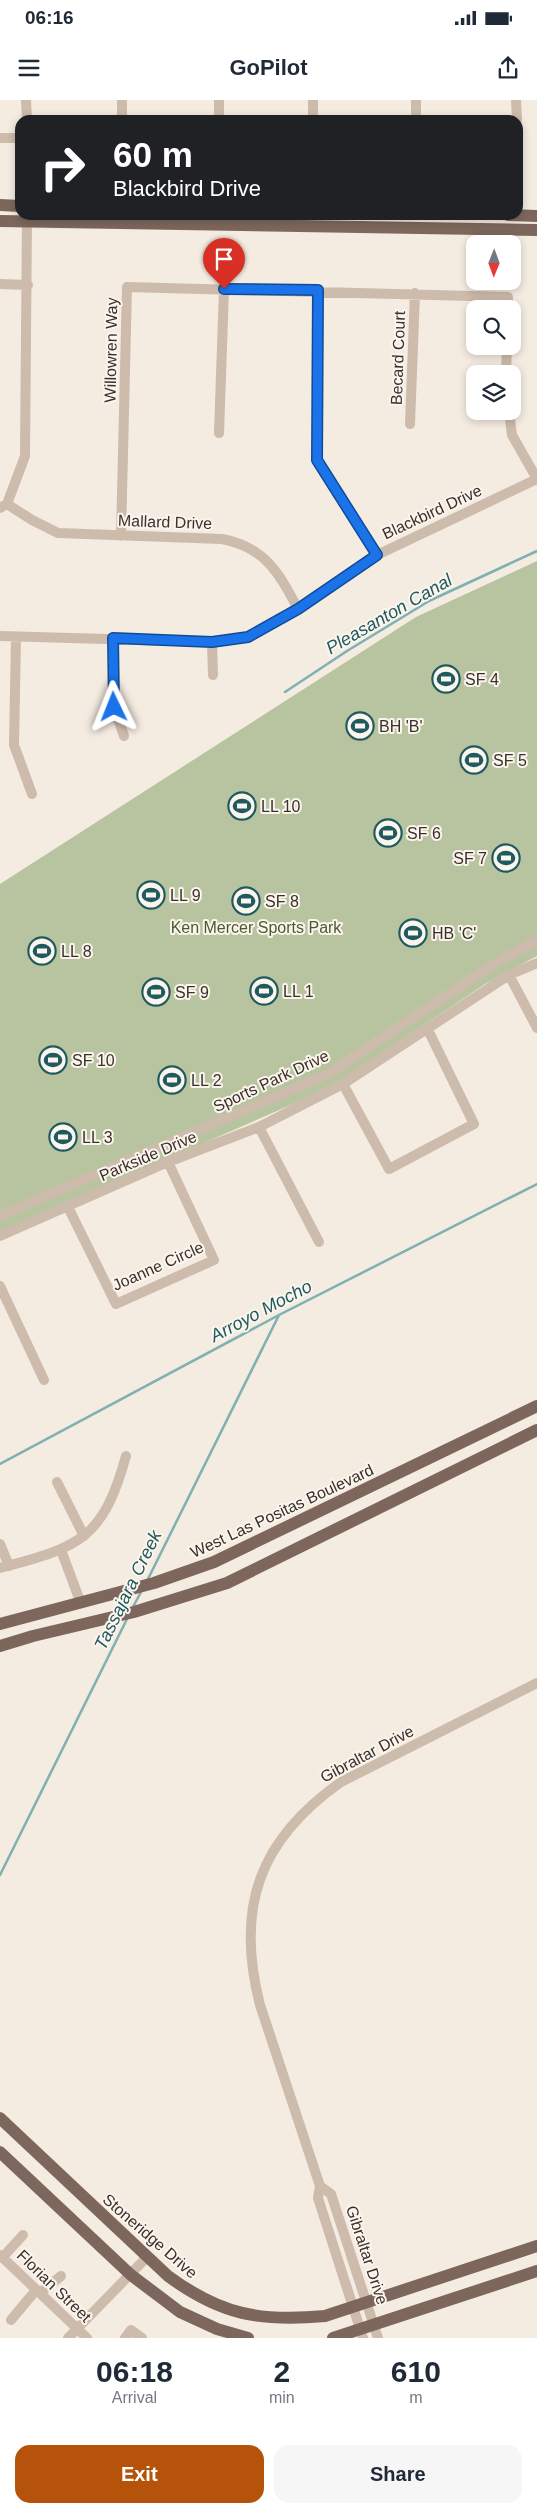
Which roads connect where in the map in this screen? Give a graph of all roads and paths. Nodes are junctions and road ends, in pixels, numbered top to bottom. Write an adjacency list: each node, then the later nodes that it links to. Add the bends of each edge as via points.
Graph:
1 (26, 100): 7 (street)
2 (122, 100): 8 (street)
3 (219, 100): 9 (street)
4 (313, 100): 10 (street)
5 (416, 100): 11 (street)
6 (516, 100): 12 (street)
7 (26, 115)
8 (122, 115)
9 (218, 115)
10 (313, 115)
11 (416, 115)
12 (516, 115)
13 (0, 138): 14 (street)
14 (15, 138)
15 (0, 205): 16 (main road)
16 (15, 206)
17 (523, 216): 18 (main road)
18 (537, 216)
19 (15, 219): 20 (main road)
20 (0, 220)
21 (27, 220): 25 (street)
22 (112, 220): 23 (main road)
23 (537, 230)
24 (0, 284): 25 (street)
25 (28, 285): 34 (street, via 25,456)
26 (224, 289): 27 (street, Willowren Way); 32 (street); 35 (street, Willowren Way, via 127,288)
27 (318, 290): 28 (street, Willowren Way); 36 (street, via 317,460)
28 (415, 293): 29 (street, Willowren Way, via 508,297); 31 (street, Becard Court)
29 (508, 300)
30 (510, 420): 33 (street, via 512,435)
31 (410, 424)
32 (220, 433)
33 (537, 480): 36 (street, Blackbird Drive)
34 (3, 506): 35 (street, Mallard Drive, via 58,533)
35 (121, 536): 37 (street, Mallard Drive, via 238,542 265,558 281,577)
36 (377, 555): 37 (street, Blackbird Drive)
37 (298, 609): 41 (street, Blackbird Drive, via 248,637)
38 (0, 636): 39 (street, Blackbird Drive)
39 (16, 636): 40 (street, Blackbird Drive); 44 (street, via 14,745)
40 (113, 638): 41 (street, Blackbird Drive); 43 (street, via 114,707)
41 (212, 642): 42 (street)
42 (213, 674)
43 (124, 736)
44 (32, 794)
45 (537, 940): 54 (street, Sports Park Drive, via 491,966 328,1074)
46 (537, 963): 47 (street, Parkside Drive)
47 (509, 975): 48 (street); 49 (street, Parkside Drive)
48 (537, 1028)
49 (428, 1030): 50 (street, Parkside Drive); 50 (street, via 474,1124 389,1169)
50 (343, 1084): 51 (street, Parkside Drive)
51 (259, 1127): 52 (street, Parkside Drive); 56 (street)
52 (168, 1162): 53 (street, Parkside Drive); 53 (street, Joanne Circle, via 214,1260 116,1304)
53 (68, 1207): 55 (street, Parkside Drive)
54 (0, 1216)
55 (0, 1236)
56 (318, 1242)
57 (0, 1286): 58 (street)
58 (44, 1380)
59 (537, 1406): 67 (main road, West Las Positas Boulevard, via 214,1562 154,1583)
60 (537, 1430): 69 (main road, via 227,1583 134,1612)
61 (126, 1456): 63 (street, via 113,1498 103,1516)
62 (57, 1482): 63 (street)
63 (84, 1536): 65 (street)
64 (0, 1544): 66 (street)
65 (61, 1550): 66 (street); 67 (street)
66 (5, 1567)
67 (80, 1601): 68 (main road, West Las Positas Boulevard)
68 (0, 1624)
69 (0, 1646)
70 (537, 1683): 73 (street, Gibraltar Drive, via 341,1782 302,1812 281,1838 266,1866 251,1911 249,1944 252,1975)
71 (0, 2118): 77 (main road, Stoneridge Drive)
72 (0, 2152): 79 (main road)
73 (320, 2186): 82 (street, Gibraltar Drive, via 331,2194); 83 (street, Gibraltar Drive, via 318,2198)
74 (23, 2235): 76 (street)
75 (537, 2246): 82 (main road, Stoneridge Drive)
76 (1, 2257): 81 (street, Florian Street)
77 (146, 2258): 79 (street); 83 (main road, Stoneridge Drive, via 194,2296 225,2309 262,2318 325,2316)
78 (537, 2271): 85 (main road)
79 (131, 2275): 86 (street); 92 (main road, via 180,2312 217,2329)
80 (61, 2276): 81 (street)
81 (38, 2292): 84 (street); 86 (street, Florian Street)
82 (367, 2303): 83 (main road, Stoneridge Drive); 85 (street, Gibraltar Drive)
83 (353, 2308): 87 (street, Gibraltar Drive)
84 (11, 2320)
85 (374, 2325): 87 (main road); 94 (street, Gibraltar Drive)
86 (78, 2330): 88 (street); 89 (street, Florian Street)
87 (362, 2334): 93 (main road)
88 (68, 2338)
89 (87, 2338)
90 (125, 2338): 91 (street, via 131,2330)
91 (142, 2338)
92 (248, 2338)
93 (333, 2338)
94 (378, 2338)

